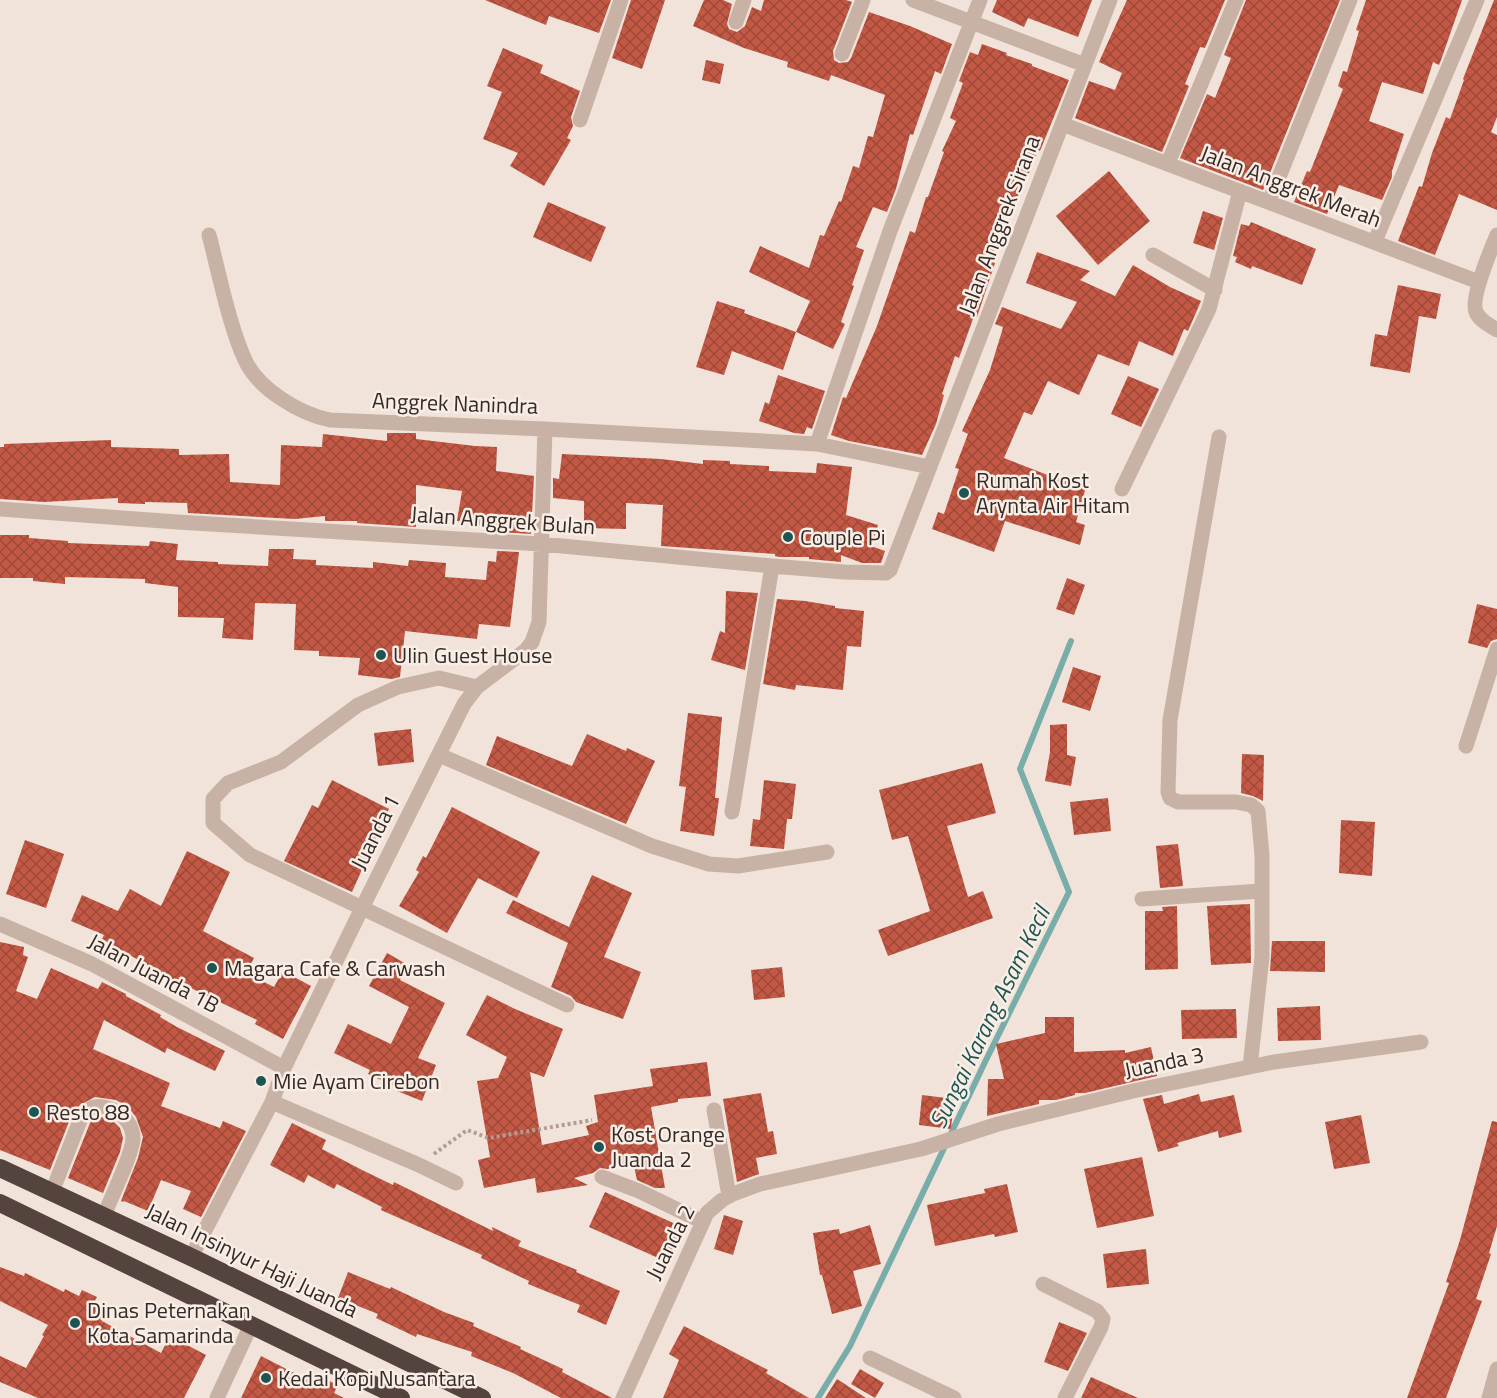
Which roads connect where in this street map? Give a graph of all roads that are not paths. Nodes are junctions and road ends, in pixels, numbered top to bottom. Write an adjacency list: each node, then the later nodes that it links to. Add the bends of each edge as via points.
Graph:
1 (621, 0): 14 (street)
2 (744, 0): 10 (street)
3 (863, 0): 12 (street)
4 (913, 0): 11 (street)
5 (980, 0): 11 (street)
6 (1110, 0): 13 (street, Jalan Anggrek Sirana)
7 (1236, 0): 16 (street)
8 (1350, 0): 18 (street)
9 (1477, 0): 21 (street)
10 (736, 22)
11 (971, 23): 13 (street); 28 (street, via 890,231)
12 (842, 54)
13 (1084, 65): 15 (street, Jalan Anggrek Sirana)
14 (580, 120)
15 (1062, 124): 16 (street, Jalan Anggrek Merah); 29 (street, Jalan Anggrek Sirana)
16 (1168, 164): 17 (street, Jalan Anggrek Merah)
17 (1240, 191): 18 (street, Jalan Anggrek Merah); 24 (street)
18 (1269, 202): 21 (street, Jalan Anggrek Merah)
19 (209, 235): 26 (street, Anggrek Nanindra, via 245,360 288,404 330,420)
20 (1497, 235): 23 (street)
21 (1375, 241): 23 (street, Jalan Anggrek Merah)
22 (1153, 255): 24 (street)
23 (1479, 282): 25 (street, via 1474,308 1479,317)
24 (1215, 290): 30 (street, via 1206,317)
25 (1497, 330)
26 (545, 429): 28 (street, Anggrek Nanindra); 32 (street, Juanda 1)
27 (1219, 437): 40 (street, via 1170,720 1168,792 1170,798 1179,802 1236,802 1258,811)
28 (817, 444): 29 (street, Anggrek Nanindra)
29 (930, 467): 33 (street, Jalan Anggrek Bulan, via 886,573)
30 (1122, 489)
31 (0, 509): 32 (street, Jalan Anggrek Bulan)
32 (541, 544): 33 (street, Jalan Anggrek Bulan); 35 (street, Juanda 1, via 538,622 532,642)
33 (772, 566): 38 (street)
34 (1497, 649): 36 (street)
35 (477, 687): 37 (street, Juanda 1, via 464,704); 42 (street, via 439,678 398,687 358,705 281,762 228,783 213,798 213,823 250,855)
36 (1466, 746)
37 (439, 755): 39 (street, via 652,846 709,864 738,866); 42 (street, Juanda 1)
38 (732, 812)
39 (827, 852)
40 (1261, 891): 41 (street); 46 (street, via 1262,957)
41 (1142, 899)
42 (362, 908): 44 (street); 47 (street, Juanda 1)
43 (0, 924): 47 (street, Jalan Juanda 1B, via 92,964)
44 (567, 1005)
45 (1421, 1042): 46 (street, Juanda 3)
46 (1250, 1067): 50 (street, Juanda 3, via 998,1124)
47 (284, 1068): 48 (street, Juanda 1)
48 (272, 1102): 53 (street); 59 (street, Juanda 1)
49 (714, 1110): 55 (street)
50 (921, 1149): 55 (street, Juanda 2, via 760,1184)
51 (0, 1168): 54 (highway, Jalan Insinyur Haji Juanda)
52 (602, 1177): 58 (street)
53 (456, 1184)
54 (52, 1192): 57 (highway, Jalan Insinyur Haji Juanda); 57 (street, via 88,1108 96,1105 113,1109 129,1124 133,1139)
55 (729, 1196): 58 (street, Juanda 2, via 712,1208)
56 (0, 1203): 61 (highway)
57 (104, 1216): 59 (highway, Jalan Insinyur Haji Juanda)
58 (703, 1222): 67 (street, Juanda 2)
59 (191, 1257): 66 (highway, Jalan Insinyur Haji Juanda)
60 (1042, 1284): 69 (street, via 1097,1311 1103,1318)
61 (251, 1325): 64 (street); 65 (highway)
62 (870, 1358): 68 (street)
63 (1497, 1369): 70 (street)
64 (217, 1398)
65 (401, 1398)
66 (482, 1398)
67 (623, 1398)
68 (954, 1398)
69 (1065, 1398)
70 (1489, 1398)

